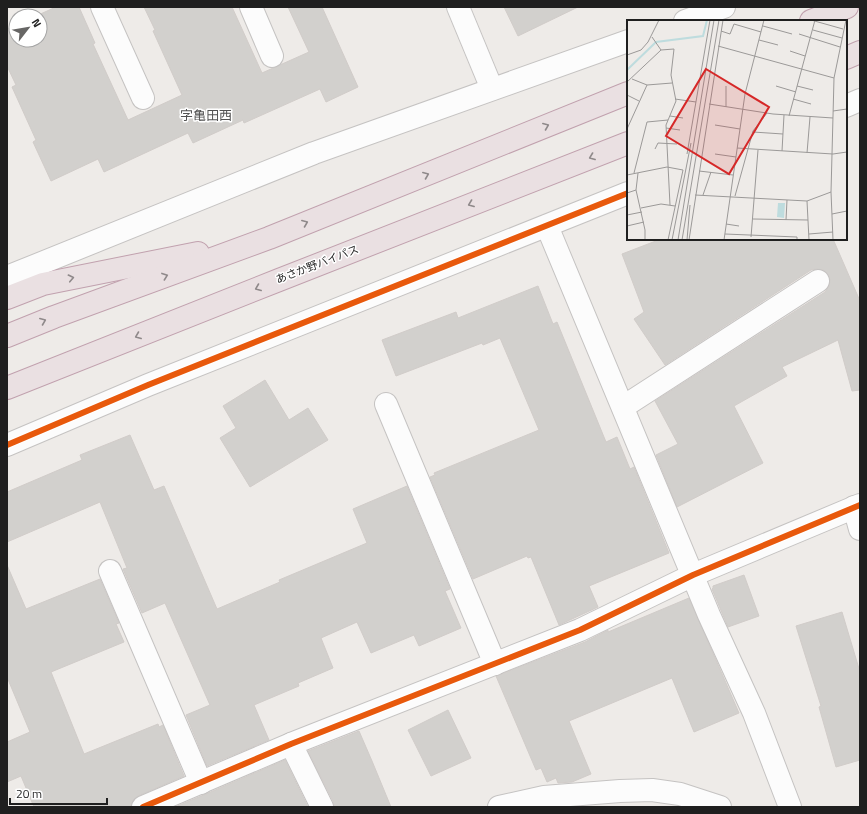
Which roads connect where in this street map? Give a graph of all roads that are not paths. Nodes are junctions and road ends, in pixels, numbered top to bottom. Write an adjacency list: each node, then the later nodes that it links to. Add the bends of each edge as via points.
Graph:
1 (102, 7): 14 (street)
2 (251, 7): 10 (street)
3 (458, 7): 12 (street)
4 (724, 7): 6 (street)
5 (847, 7): 7 (highway)
6 (688, 20)
7 (814, 20)
8 (627, 41): 12 (street)
9 (860, 52): 11 (highway)
10 (272, 56)
11 (847, 58)
12 (492, 90): 21 (street, via 314,153)
13 (627, 93): 20 (highway, one-way to 13)
14 (143, 98)
15 (860, 100): 16 (street)
16 (847, 106)
17 (627, 143): 25 (highway, あさか野バイパス, one-way to 25)
18 (627, 193): 19 (street)
19 (547, 226): 27 (street); 28 (street, via 155,382)
20 (269, 238): 23 (highway, one-way to 20, via 43,284); 24 (highway, one-way to 20)
21 (7, 277)
22 (818, 281): 27 (street)
23 (7, 298)
24 (7, 336)
25 (7, 388)
26 (386, 404): 33 (street)
27 (623, 407): 32 (street)
28 (7, 445)
29 (857, 506): 30 (street); 32 (street)
30 (860, 529)
31 (110, 570): 35 (street)
32 (693, 575): 33 (street, via 580,630); 41 (street, via 754,713)
33 (494, 664): 34 (street)
34 (291, 744): 35 (street); 38 (street)
35 (201, 783): 37 (street)
36 (535, 803): 39 (street); 40 (street, via 544,797 652,790 680,794)
37 (143, 807)
38 (322, 807)
39 (499, 807)
40 (720, 807)
41 (790, 807)

